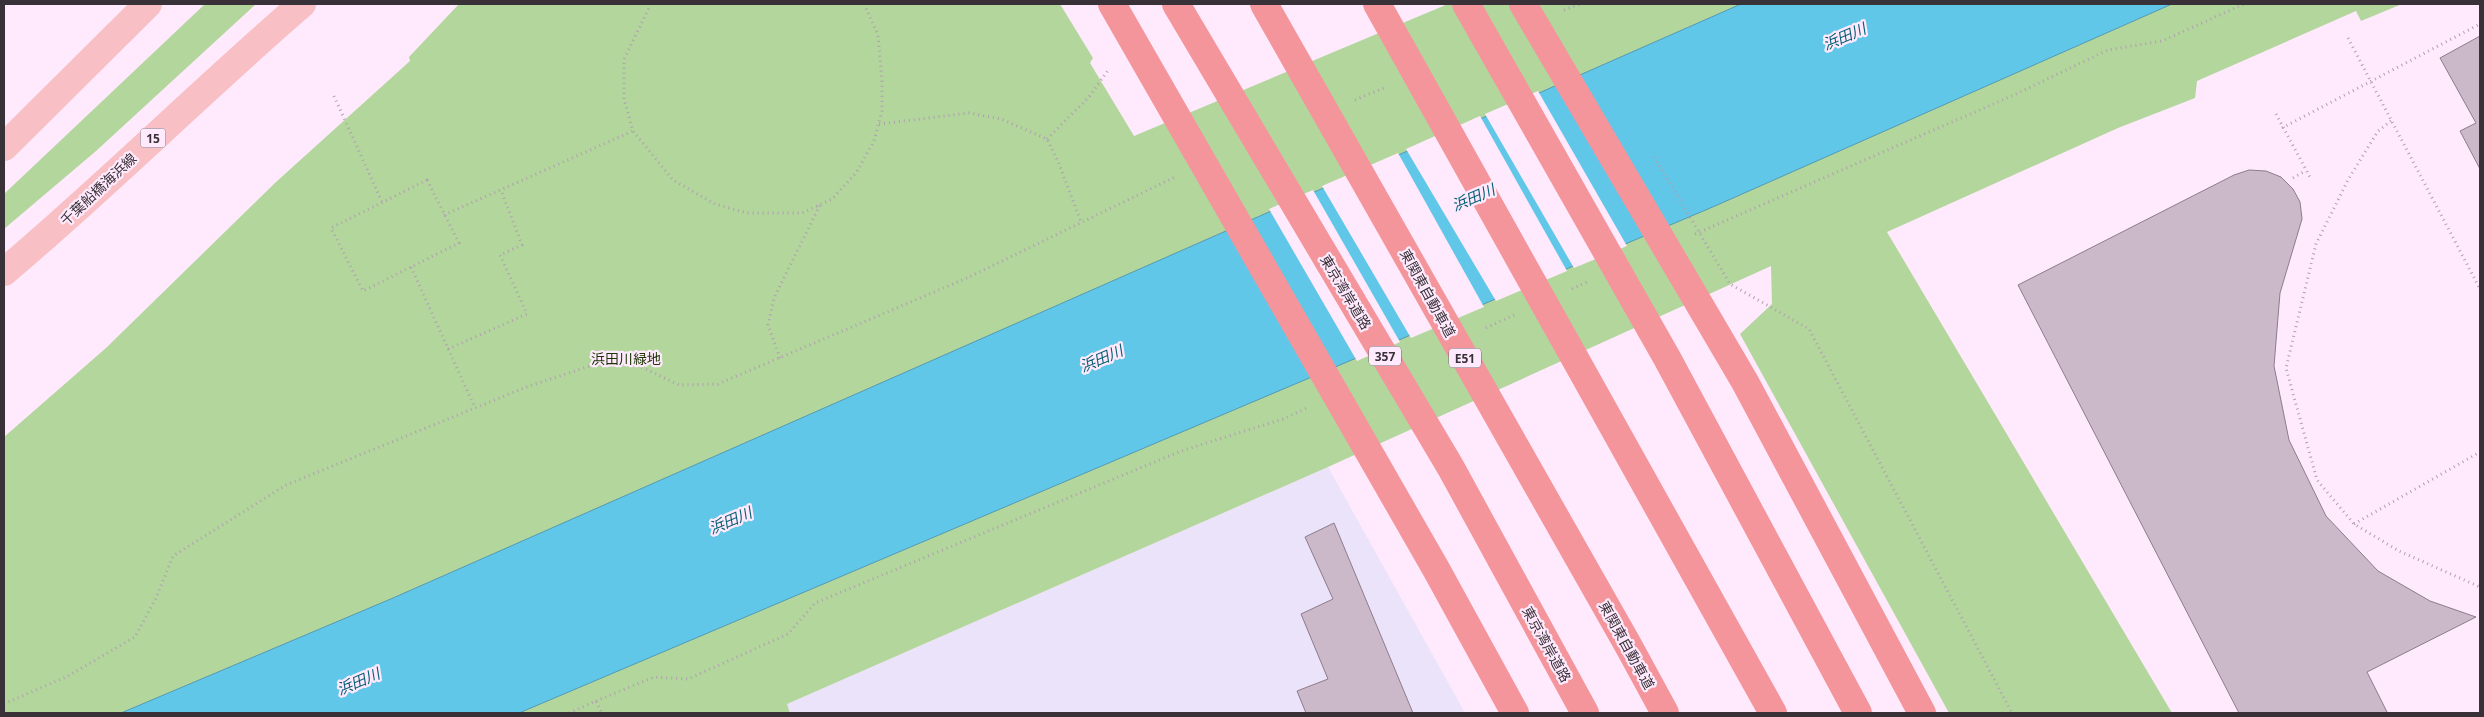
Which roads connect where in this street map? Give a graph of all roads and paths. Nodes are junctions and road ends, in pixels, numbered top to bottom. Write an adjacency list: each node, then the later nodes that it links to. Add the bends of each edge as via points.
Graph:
1 (148, 4): 28 (main road)
2 (302, 4): 40 (main road, 千葉船橋海浜線 / 15)
3 (651, 4): 26 (path, via 624,59 624,99)
4 (864, 4): 24 (path, via 878,35 882,81)
5 (1112, 4): 51 (highway)
6 (1176, 4): 52 (highway, 東京湾岸道路 / 357, via 1451,468)
7 (1264, 4): 53 (highway, 東関東自動車道 / E51)
8 (1377, 4): 54 (highway)
9 (1466, 4): 55 (highway, via 1667,358)
10 (1523, 4): 56 (highway, via 1745,382)
11 (1563, 4): 14 (path)
12 (1580, 4): 13 (path)
13 (1562, 12)
14 (1568, 12)
15 (2480, 24): 18 (path)
16 (2348, 38): 18 (path)
17 (1109, 69): 27 (path, via 1089,97)
18 (2370, 81): 23 (path); 25 (path)
19 (1388, 86): 21 (path)
20 (334, 96): 35 (path)
21 (1352, 101)
22 (2276, 114): 25 (path)
23 (2392, 121): 41 (path); 46 (path, via 2378,131 2316,244 2286,368 2317,480)
24 (879, 124): 27 (path, via 969,113 1001,119); 36 (path, via 874,141 856,172 832,199)
25 (2282, 128): 30 (path)
26 (633, 132): 34 (path); 36 (path, via 673,180 715,204 747,213 802,213)
27 (1047, 139): 38 (path)
28 (4, 146)
29 (1649, 148): 57 (path, via 1730,284 1809,330)
30 (2305, 171): 32 (path); 33 (path)
31 (1178, 175): 38 (path)
32 (2293, 178)
33 (2311, 179)
34 (501, 190): 37 (path); 42 (path, via 522,245 500,255 527,314)
35 (382, 202): 37 (path, via 427,180); 39 (path, via 331,228 364,291)
36 (820, 204): 43 (path, via 774,298 768,326)
37 (444, 215): 39 (path, via 459,243)
38 (1081, 222): 43 (path, via 967,278)
39 (411, 267): 42 (path)
40 (4, 272)
41 (2480, 289)
42 (448, 349): 44 (path)
43 (780, 358): 44 (path, via 718,384 679,384 633,363 599,363)
44 (475, 408): 48 (path, via 286,485 173,556 156,598 135,636 68,676)
45 (2480, 452): 46 (path)
46 (2354, 524): 47 (path, via 2399,551)
47 (2480, 587)
48 (4, 704)
49 (569, 713): 50 (path, via 596,701)
50 (602, 713)
51 (1515, 713)
52 (1585, 713)
53 (1664, 713)
54 (1772, 713)
55 (1858, 713)
56 (1922, 713)
57 (2012, 713)

